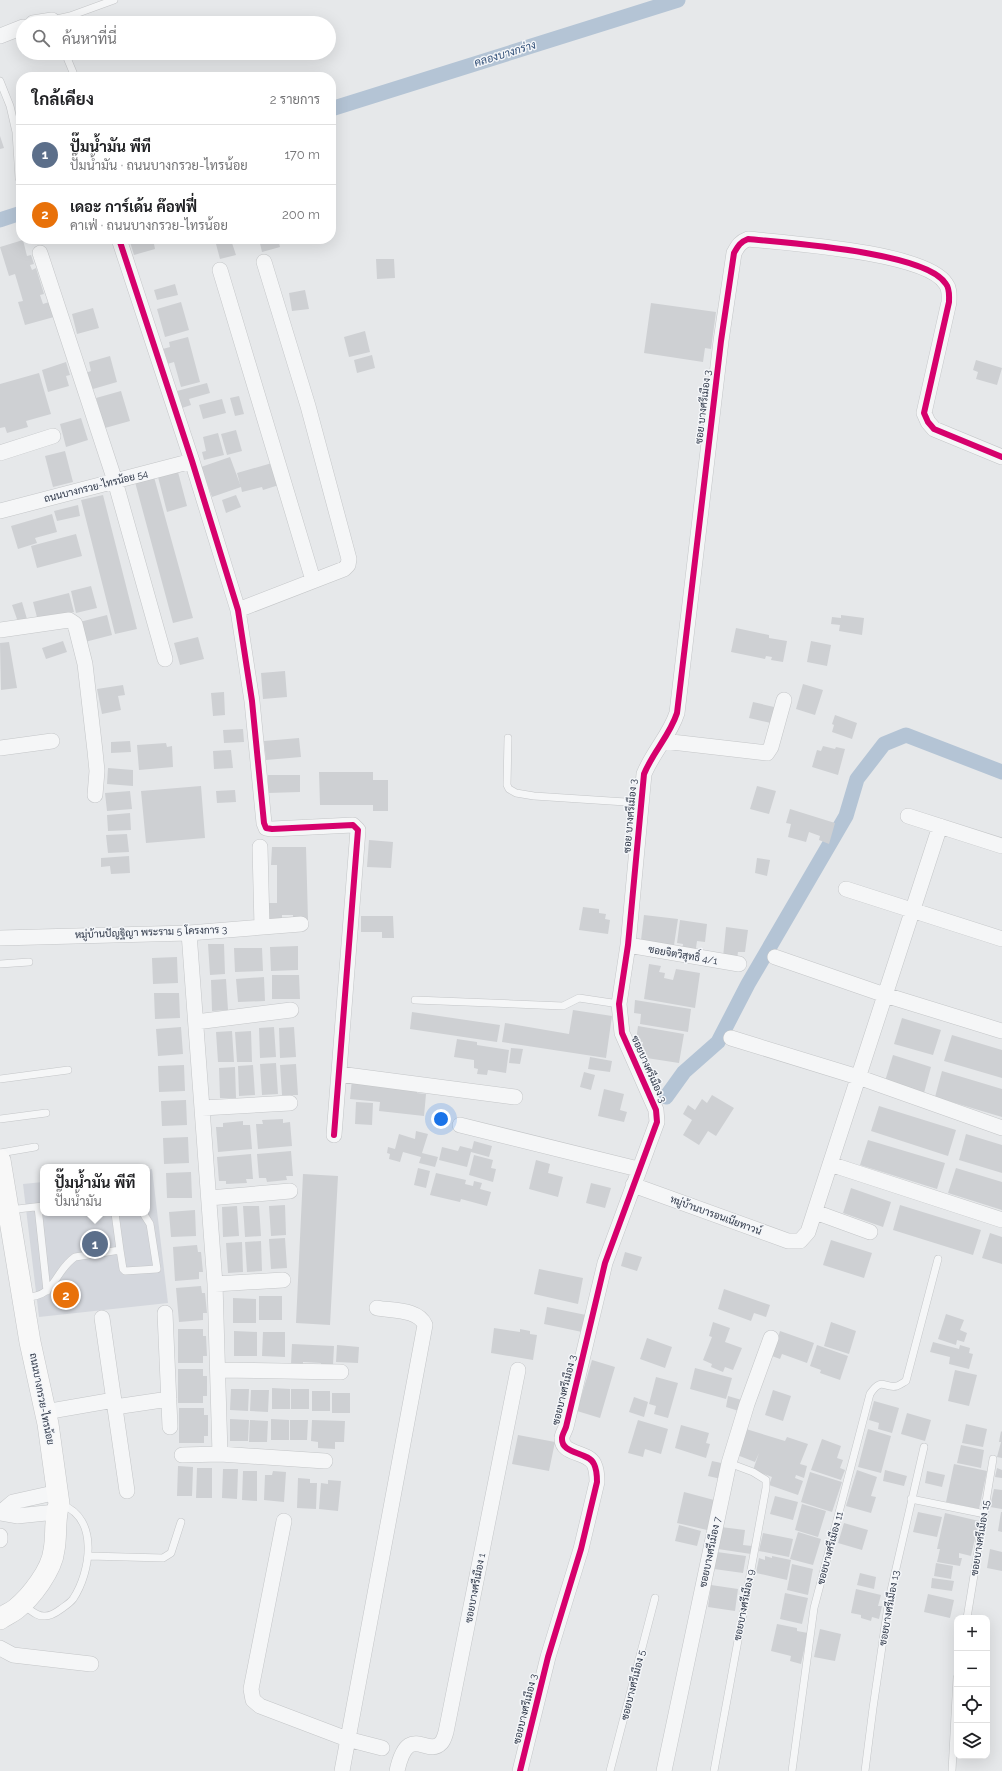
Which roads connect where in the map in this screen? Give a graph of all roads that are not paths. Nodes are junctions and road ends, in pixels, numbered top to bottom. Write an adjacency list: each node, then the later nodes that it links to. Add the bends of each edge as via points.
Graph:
1 (114, 0): 2 (lane)
2 (70, 16)
3 (16, 30): 4 (street)
4 (0, 36)
5 (68, 60): 6 (lane)
6 (73, 72)
7 (0, 81): 8 (lane, via 10,106)
8 (16, 146)
9 (121, 244): 16 (street)
10 (40, 253): 17 (street)
11 (264, 262): 19 (street, via 308,406 349,559 344,569)
12 (220, 270): 19 (street)
13 (53, 436): 14 (street)
14 (0, 453)
15 (1002, 457): 26 (street, ซอย บางศรีเมือง 3, via 934,429 924,413 949,302 946,283 938,276 906,262 858,251 748,239 742,241 734,253 721,341 677,713)
16 (192, 461): 17 (street, ถนนบางกรวย-ไทรน้อย 54); 20 (street)
17 (115, 482): 18 (street, ถนนบางกรวย-ไทรน้อย 54); 22 (street)
18 (0, 511)
19 (313, 580): 20 (street)
20 (238, 610): 54 (street, via 252,701 266,828 353,825 358,830)
21 (0, 630): 28 (street, via 69,620 75,624 86,664 95,751)
22 (165, 659)
23 (784, 700): 26 (street, via 767,753)
24 (508, 738): 29 (lane, via 507,784 509,789 516,793)
25 (52, 741): 27 (street)
26 (663, 741): 29 (street, ซอย บางศรีเมือง 3, via 644,774)
27 (0, 748)
28 (95, 795)
29 (642, 803): 41 (street, ซอย บางศรีเมือง 3)
30 (908, 816): 31 (street)
31 (940, 826): 32 (street); 35 (street)
32 (1002, 846)
33 (260, 847): 37 (street)
34 (846, 889): 35 (street)
35 (912, 910): 40 (street); 46 (street)
36 (301, 924): 37 (street, หมู่บ้านปัญฐิญา พระราม 5 โครงการ 3)
37 (262, 927): 38 (street, หมู่บ้านปัญฐิญา พระราม 5 โครงการ 3)
38 (189, 933): 39 (street, หมู่บ้านปัญฐิญา พระราม 5 โครงการ 3); 50 (street)
39 (0, 938)
40 (1002, 939)
41 (628, 945): 45 (street, ซอยจิตวิสุทธิ์ 4/1); 48 (street, ซอย บางศรีเมือง 3)
42 (775, 957): 46 (street)
43 (30, 962): 44 (lane)
44 (0, 964)
45 (739, 964)
46 (885, 995): 51 (street); 55 (street)
47 (416, 1000): 48 (lane, via 563,1006 579,998)
48 (619, 1004): 69 (street, ซอยบางศรีเมือง 3, via 622,1033 656,1110 657,1122)
49 (291, 1010): 50 (street)
50 (196, 1022): 59 (street)
51 (1002, 1031)
52 (731, 1038): 55 (street)
53 (68, 1070): 56 (lane)
54 (339, 1074): 57 (street); 64 (street)
55 (858, 1077): 63 (street); 68 (street)
56 (0, 1079)
57 (516, 1097)
58 (290, 1102): 59 (street)
59 (202, 1108): 73 (street)
60 (46, 1113): 61 (lane)
61 (0, 1119)
62 (460, 1125): 69 (street)
63 (1002, 1128)
64 (334, 1135)
65 (35, 1147): 66 (lane)
66 (0, 1153)
67 (0, 1160): 72 (main road, ถนนบางกรวย-ไทรน้อย)
68 (830, 1164): 75 (street); 79 (street)
69 (638, 1169): 70 (street, ซอยบางศรีเมือง 3)
70 (633, 1185): 75 (street, หมู่บ้านบารอนเนียทาวน์, via 788,1241 800,1241 808,1232); 125 (street, ซอยบางศรีเมือง 3, via 605,1263 562,1438 564,1446 594,1462 597,1482 581,1548 548,1657)
71 (290, 1191): 73 (street)
72 (4, 1198): 74 (lane); 86 (main road, ถนนบางกรวย-ไทรน้อย)
73 (209, 1198): 84 (street)
74 (40, 1207)
75 (815, 1212): 80 (street)
76 (41, 1216): 85 (lane)
77 (115, 1216): 81 (lane)
78 (144, 1216): 81 (lane, via 150,1224 157,1269 125,1271)
79 (1002, 1220)
80 (870, 1232)
81 (120, 1250): 85 (lane, via 75,1257 69,1261)
82 (938, 1259): 129 (lane, ซอยบางศรีเมือง 11, via 906,1381 897,1386 882,1383 870,1394 814,1608)
83 (283, 1280): 84 (street)
84 (215, 1284): 91 (street)
85 (47, 1291): 86 (lane, via 36,1297)
86 (22, 1297): 96 (main road, ถนนบางกรวย-ไทรน้อย)
87 (378, 1308): 121 (street, via 415,1314 422,1318 425,1325)
88 (165, 1313): 94 (street)
89 (102, 1318): 95 (street)
90 (771, 1338): 103 (street, ซอยบางศรีเมือง 7)
91 (218, 1370): 93 (street); 99 (street)
92 (518, 1370): 124 (street, ซอยบางศรีเมือง 1, via 446,1732 442,1743 436,1746 413,1743 405,1748 400,1756)
93 (341, 1372)
94 (169, 1399): 95 (street); 97 (street)
95 (115, 1404): 96 (street); 104 (street)
96 (45, 1412): 106 (main road, ถนนบางกรวย-ไทรน้อย)
97 (170, 1427)
98 (924, 1447): 105 (lane, ซอยบางศรีเมือง 13)
99 (220, 1454): 100 (street); 102 (street)
100 (182, 1455)
101 (993, 1459): 108 (lane, ซอยบางศรีเมือง 15)
102 (325, 1461)
103 (729, 1463): 127 (street, ซอยบางศรีเมือง 7); 128 (lane, ซอยบางศรีเมือง 9, via 761,1476 766,1480 766,1488)
104 (127, 1491)
105 (911, 1499): 108 (lane); 130 (lane, ซอยบางศรีเมือง 13, via 889,1599)
106 (58, 1503): 107 (street, via 17,1516); 107 (street, via 13,1502); 113 (lane, via 71,1508 79,1516 84,1527); 115 (main road, ถนนบางกรวย-ไทรน้อย, via 54,1552 49,1567 39,1584)
107 (0, 1513)
108 (984, 1514): 116 (lane, ซอยบางศรีเมือง 15)
109 (284, 1521): 121 (street, via 250,1689 253,1700 260,1706)
110 (181, 1522): 113 (lane, via 171,1553 163,1558)
111 (0, 1536): 112 (street)
112 (0, 1540)
113 (89, 1556): 115 (lane, via 81,1583 72,1600 56,1613 45,1616 36,1614)
114 (655, 1598): 126 (lane, ซอยบางศรีเมือง 5)
115 (22, 1603): 117 (main road, ถนนบางกรวย-ไทรน้อย)
116 (967, 1615)
117 (0, 1619)
118 (0, 1648): 119 (street, via 13,1655)
119 (91, 1664)
120 (957, 1687): 131 (lane)
121 (347, 1739): 122 (street); 123 (street)
122 (382, 1748)
123 (342, 1771)
124 (397, 1771)
125 (520, 1771)
126 (610, 1771)
127 (664, 1771)
128 (714, 1771)
129 (792, 1771)
130 (865, 1771)
131 (952, 1771)

